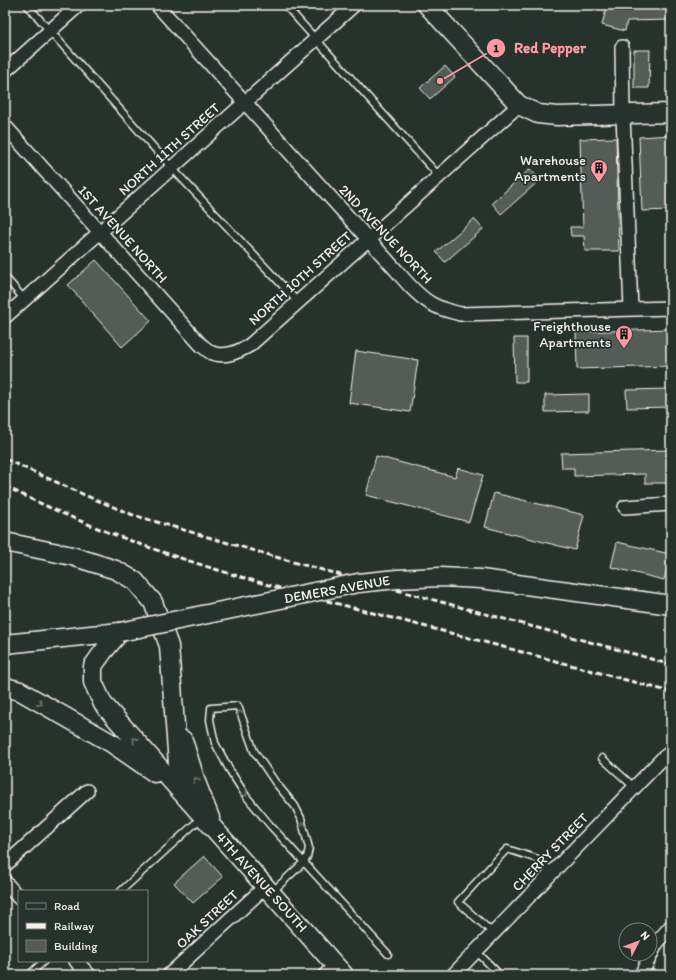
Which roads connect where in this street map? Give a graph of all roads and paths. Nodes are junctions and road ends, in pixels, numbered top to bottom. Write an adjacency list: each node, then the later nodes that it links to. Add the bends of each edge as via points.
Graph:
1 (28, 5): 7 (lane)
2 (79, 5): 7 (street)
3 (157, 5): 11 (street, 2ND AVENUE NORTH)
4 (285, 5): 8 (lane)
5 (354, 5): 8 (street, NORTH 11TH STREET)
6 (427, 5): 12 (main road)
7 (50, 31): 10 (street); 16 (lane)
8 (316, 39): 11 (street, NORTH 11TH STREET); 17 (lane)
9 (622, 47): 14 (street)
10 (5, 71)
11 (245, 103): 16 (street, NORTH 11TH STREET); 19 (street, 2ND AVENUE NORTH)
12 (519, 105): 14 (main road, via 538,114 557,116); 17 (street, NORTH 10TH STREET)
13 (671, 113): 14 (main road)
14 (623, 115): 24 (street)
15 (5, 126): 18 (street, 1ST AVENUE NORTH)
16 (172, 168): 18 (street, NORTH 11TH STREET); 22 (lane)
17 (439, 176): 19 (street, NORTH 10TH STREET)
18 (100, 233): 21 (street, NORTH 11TH STREET); 26 (street, 1ST AVENUE NORTH, via 201,345 212,353)
19 (368, 239): 22 (street, NORTH 10TH STREET); 24 (street, 2ND AVENUE NORTH, via 418,294 430,304 444,310 460,314)
20 (5, 277): 21 (lane)
21 (25, 300): 25 (street, NORTH 11TH STREET)
22 (298, 302): 26 (street, NORTH 10TH STREET, via 250,345 236,353)
23 (671, 308): 24 (street, 2ND AVENUE NORTH)
24 (631, 309)
25 (5, 317)
26 (224, 355)
27 (671, 504): 28 (street)
28 (625, 507)
29 (5, 542): 31 (main road)
30 (5, 554): 31 (main road)
31 (72, 556): 36 (main road, via 116,570 135,581 153,602 169,646)
32 (671, 605): 33 (main road, DEMERS AVENUE, bridge, via 481,579 397,579 358,583)
33 (120, 632): 34 (main road, DEMERS AVENUE); 40 (main road, one-way to 33, via 103,704 93,682 93,666)
34 (10, 642)
35 (5, 687): 40 (main road, one-way to 40, via 20,691 113,744)
36 (173, 698): 40 (main road); 43 (main road, one-way to 36, via 191,767)
37 (671, 752): 39 (street, CHERRY STREET)
38 (602, 758): 39 (lane)
39 (634, 787): 46 (street, CHERRY STREET)
40 (180, 790): 42 (main road, 4TH AVENUE SOUTH)
41 (87, 791): 45 (street)
42 (203, 816): 43 (main road, 4TH AVENUE SOUTH); 48 (lane)
43 (215, 829): 49 (main road, 4TH AVENUE SOUTH)
44 (304, 862): 44 (lane, one-way to 44, via 308,848 301,818 254,751 238,706 211,708 210,720 215,743 229,769 246,796); 49 (lane); 54 (lane)
45 (5, 865)
46 (552, 872): 52 (street, CHERRY STREET); 52 (lane, via 538,859 507,849 458,902)
47 (5, 882): 50 (street)
48 (122, 890)
49 (268, 890): 57 (main road, 4TH AVENUE SOUTH); 60 (street, OAK STREET)
50 (18, 897)
51 (671, 926): 64 (street, via 656,944)
52 (493, 933): 53 (street, CHERRY STREET)
53 (476, 951): 62 (street, CHERRY STREET); 63 (lane)
54 (388, 954)
55 (43, 962): 58 (lane)
56 (77, 962): 59 (street)
57 (338, 969): 61 (lane)
58 (29, 975)
59 (89, 975)
60 (169, 975)
61 (320, 975)
62 (453, 975)
63 (500, 975)
64 (643, 975)

